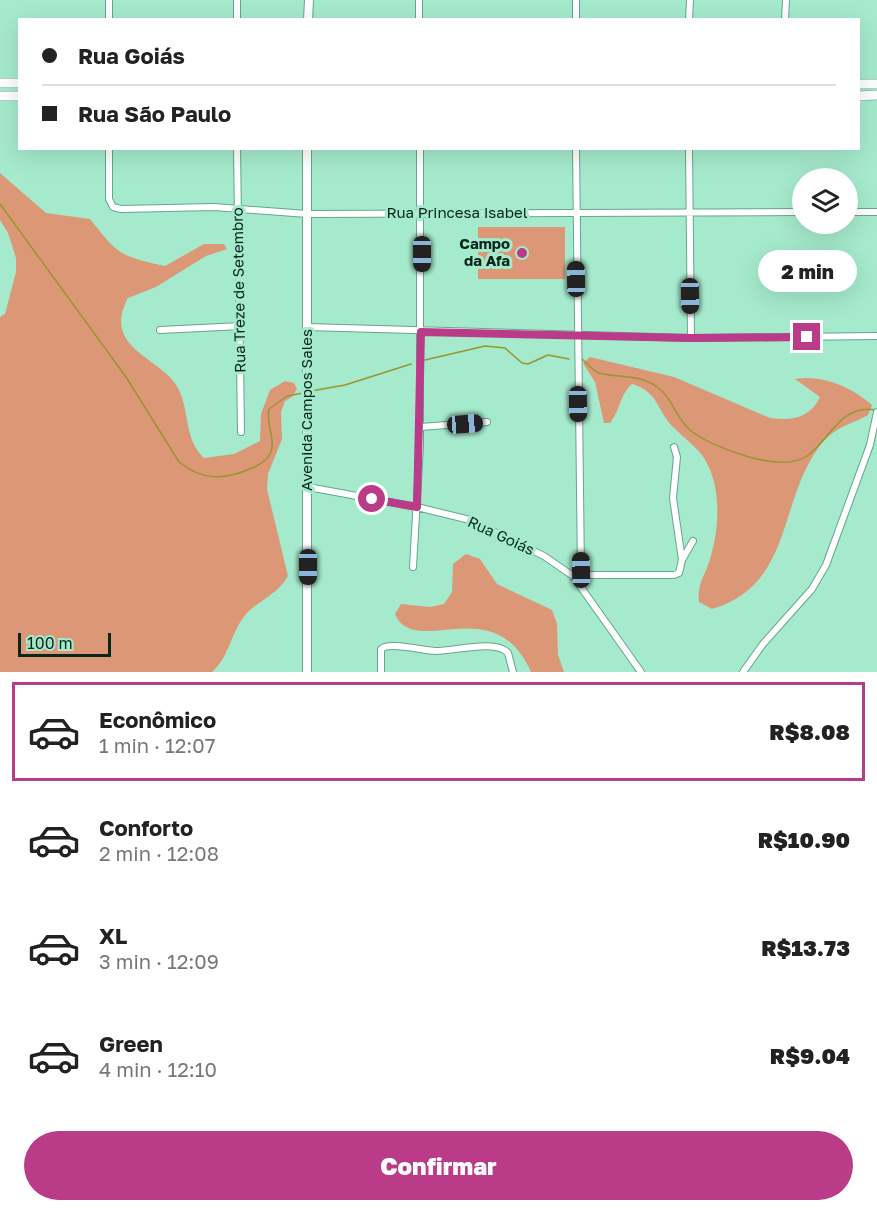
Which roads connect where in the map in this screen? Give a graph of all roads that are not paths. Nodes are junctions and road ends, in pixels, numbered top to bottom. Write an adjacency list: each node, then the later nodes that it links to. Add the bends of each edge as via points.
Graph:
1 (109, 0): 8 (street)
2 (237, 0): 9 (street)
3 (309, 0): 10 (street)
4 (419, 0): 11 (street)
5 (576, 0): 12 (street)
6 (690, 0): 13 (street)
7 (786, 0): 14 (street)
8 (109, 18)
9 (237, 18)
10 (308, 18)
11 (419, 18)
12 (576, 18)
13 (689, 18)
14 (785, 18)
15 (0, 83): 16 (main road)
16 (18, 83)
17 (860, 84): 18 (main road)
18 (877, 84)
19 (877, 95): 22 (main road)
20 (0, 96): 21 (main road)
21 (18, 96)
22 (860, 96)
23 (109, 150): 29 (street, Rua Princesa Isabel, via 109,199 113,207)
24 (237, 150): 29 (street, Rua Treze de Setembro)
25 (307, 150): 35 (street, Avenida Campos Sales)
26 (420, 150): 30 (street)
27 (576, 150): 36 (street)
28 (689, 150): 34 (street)
29 (238, 208): 35 (street, Rua Princesa Isabel); 37 (street, Rua Treze de Setembro)
30 (422, 212): 35 (street, Rua Princesa Isabel); 36 (street, Rua Princesa Isabel); 40 (street)
31 (792, 212): 34 (street, Rua Princesa Isabel)
32 (858, 212): 33 (street)
33 (877, 212)
34 (690, 213): 36 (street, Rua Princesa Isabel); 43 (street)
35 (307, 214): 38 (street, Avenida Campos Sales)
36 (575, 214): 41 (street)
37 (241, 326): 39 (street); 47 (street, Rua Treze de Setembro)
38 (307, 327): 40 (street); 49 (street, Avenida Campos Sales)
39 (160, 330)
40 (421, 332): 41 (street); 46 (street)
41 (576, 334): 43 (street); 54 (street)
42 (877, 336): 43 (street)
43 (691, 338)
44 (877, 413): 60 (street, via 863,465 818,580)
45 (487, 422): 46 (street)
46 (420, 427): 50 (street)
47 (241, 432)
48 (674, 447): 52 (street, via 677,457 673,498)
49 (308, 488): 50 (street, Rua Goiás); 56 (street, Avenida Campos Sales)
50 (417, 507): 53 (street); 55 (street, Rua Goiás, via 470,520 495,531)
51 (693, 541): 52 (street)
52 (682, 560): 54 (street, via 675,575)
53 (413, 567)
54 (581, 575): 55 (street)
55 (573, 576): 59 (street, Rua Goiás)
56 (307, 672)
57 (381, 672): 58 (street, via 382,648 390,645 438,651 496,646 510,656)
58 (513, 672)
59 (641, 672)
60 (743, 672)

